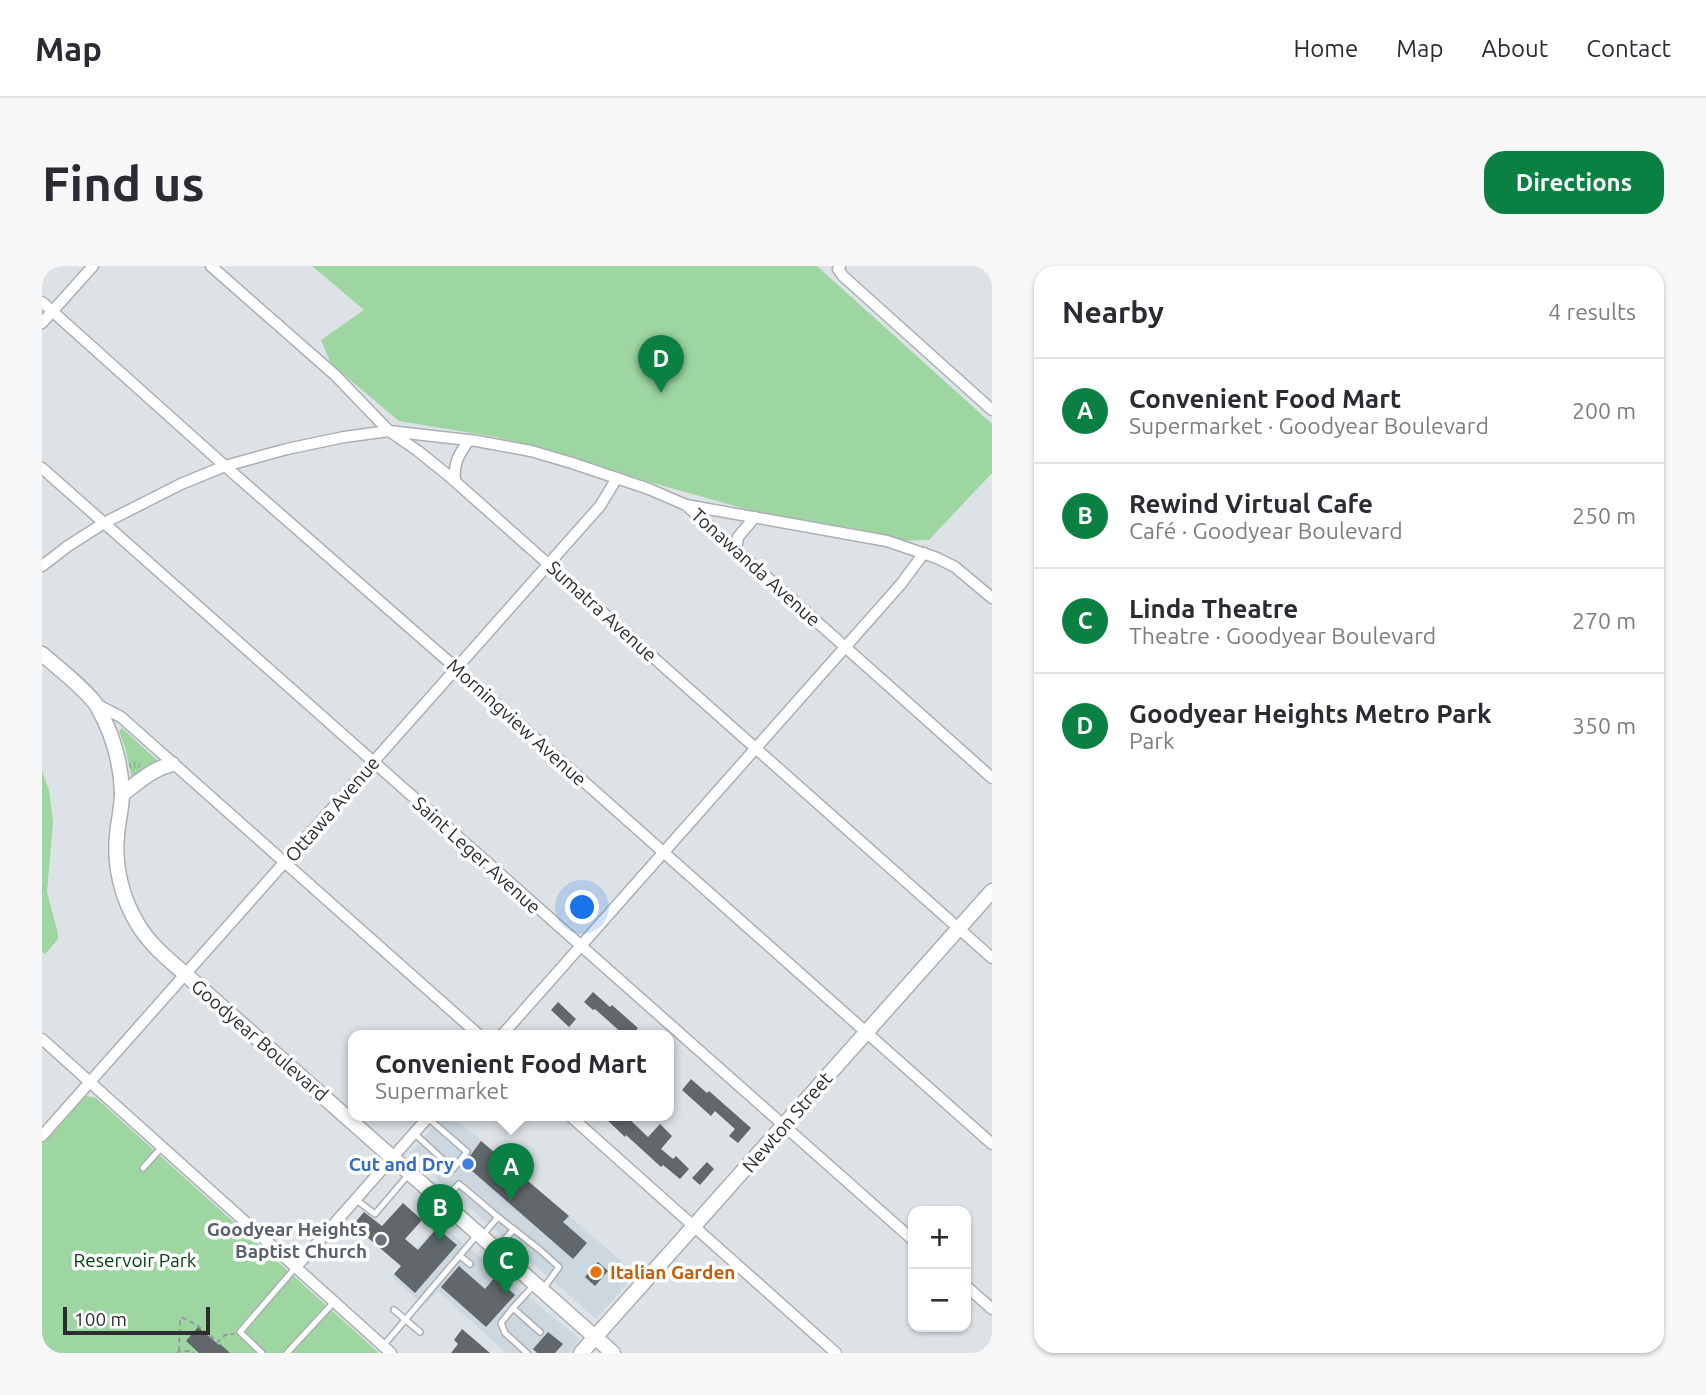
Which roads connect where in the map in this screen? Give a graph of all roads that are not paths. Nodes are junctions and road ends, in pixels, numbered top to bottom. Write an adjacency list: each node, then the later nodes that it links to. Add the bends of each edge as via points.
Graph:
1 (93, 266): 5 (street)
2 (211, 266): 8 (street, Sumatra Avenue, via 335,375)
3 (841, 271): 7 (street)
4 (42, 302): 5 (street, Morningview Avenue)
5 (52, 311): 6 (street); 10 (street, Morningview Avenue)
6 (42, 323)
7 (992, 410)
8 (389, 431): 9 (street, Tonawanda Avenue); 10 (street, Tonawanda Avenue, via 287,449); 13 (street, Sumatra Avenue)
9 (468, 440): 12 (street, Tonawanda Avenue, via 531,451); 13 (street, via 456,459)
10 (225, 466): 16 (street, Tonawanda Avenue); 24 (street, Morningview Avenue)
11 (42, 468): 16 (street, Saint Leger Avenue)
12 (617, 478): 14 (street, Tonawanda Avenue); 19 (street, Ottawa Avenue, via 600,506)
13 (455, 481): 19 (street, Sumatra Avenue)
14 (686, 505): 15 (street); 17 (street, Tonawanda Avenue)
15 (755, 517): 17 (street, via 738,537); 18 (street, via 887,541)
16 (104, 523): 20 (street, Tonawanda Avenue); 27 (street, Saint Leger Avenue)
17 (736, 550): 22 (street, Tonawanda Avenue)
18 (923, 553): 21 (street, via 955,567); 22 (street)
19 (548, 564): 24 (street, Ottawa Avenue); 26 (street, Sumatra Avenue)
20 (42, 566)
21 (992, 598)
22 (845, 647): 26 (street); 29 (street, Tonawanda Avenue)
23 (42, 654): 25 (street, Goodyear Boulevard)
24 (456, 668): 27 (street, Ottawa Avenue); 31 (street, Morningview Avenue)
25 (96, 704): 28 (street, via 121,717); 30 (street, Goodyear Boulevard, via 116,751)
26 (755, 749): 31 (street); 34 (street, Sumatra Avenue)
27 (373, 762): 32 (street, Ottawa Avenue); 35 (street, Saint Leger Avenue)
28 (172, 764): 30 (street, via 147,774); 32 (street)
29 (992, 778)
30 (122, 794): 37 (street, Goodyear Boulevard, via 116,845 122,891 150,941)
31 (664, 853): 35 (street); 40 (street, Morningview Avenue)
32 (284, 863): 37 (street, Ottawa Avenue); 38 (street)
33 (992, 891): 34 (street, Newton Street)
34 (959, 928): 36 (street, Sumatra Avenue); 40 (street, Newton Street)
35 (580, 946): 39 (street); 48 (street, Saint Leger Avenue)
36 (992, 958)
37 (185, 974): 42 (street, Ottawa Avenue); 43 (street, Goodyear Boulevard)
38 (473, 1030)
39 (506, 1030)
40 (866, 1033): 48 (street, Newton Street); 51 (street, Morningview Avenue)
41 (42, 1039): 42 (street)
42 (89, 1082): 50 (street, Ottawa Avenue); 52 (street)
43 (348, 1119)
44 (350, 1121): 53 (street, Goodyear Boulevard)
45 (425, 1121): 49 (street)
46 (434, 1121): 49 (lane, via 467,1152 453,1169)
47 (576, 1121): 59 (street)
48 (784, 1126): 59 (street, Newton Street); 62 (street, Saint Leger Avenue)
49 (414, 1133): 53 (street)
50 (42, 1136)
51 (992, 1144)
52 (162, 1147): 54 (lane); 66 (street)
53 (392, 1158): 55 (street, Goodyear Boulevard); 56 (street)
54 (143, 1168)
55 (410, 1173): 56 (lane, via 375,1214); 57 (street, Goodyear Boulevard)
56 (355, 1199): 66 (street)
57 (442, 1202): 58 (lane, via 460,1184); 61 (street, Goodyear Boulevard)
58 (498, 1217): 60 (lane); 61 (lane)
59 (695, 1227): 76 (street, Newton Street); 83 (street)
60 (514, 1229): 63 (lane); 67 (lane, via 559,1267)
61 (480, 1235): 63 (street, Goodyear Boulevard); 64 (lane)
62 (908, 1236)
63 (495, 1249): 67 (street, Goodyear Boulevard)
64 (460, 1256): 65 (lane); 73 (lane)
65 (470, 1265)
66 (296, 1267): 69 (street); 78 (lane, via 240,1332)
67 (539, 1287): 70 (lane); 76 (street, Goodyear Boulevard)
68 (971, 1290): 71 (street)
69 (334, 1302): 77 (street); 79 (lane)
70 (513, 1308): 75 (lane); 80 (lane, via 501,1323 505,1333)
71 (992, 1309)
72 (394, 1310): 73 (lane)
73 (405, 1320): 74 (lane); 77 (lane)
74 (420, 1332)
75 (540, 1332)
76 (595, 1337): 81 (street, Newton Street); 82 (street, Goodyear Boulevard)
77 (387, 1349)
78 (262, 1353)
79 (288, 1353)
80 (527, 1353)
81 (581, 1353)
82 (612, 1353)
83 (836, 1353)

